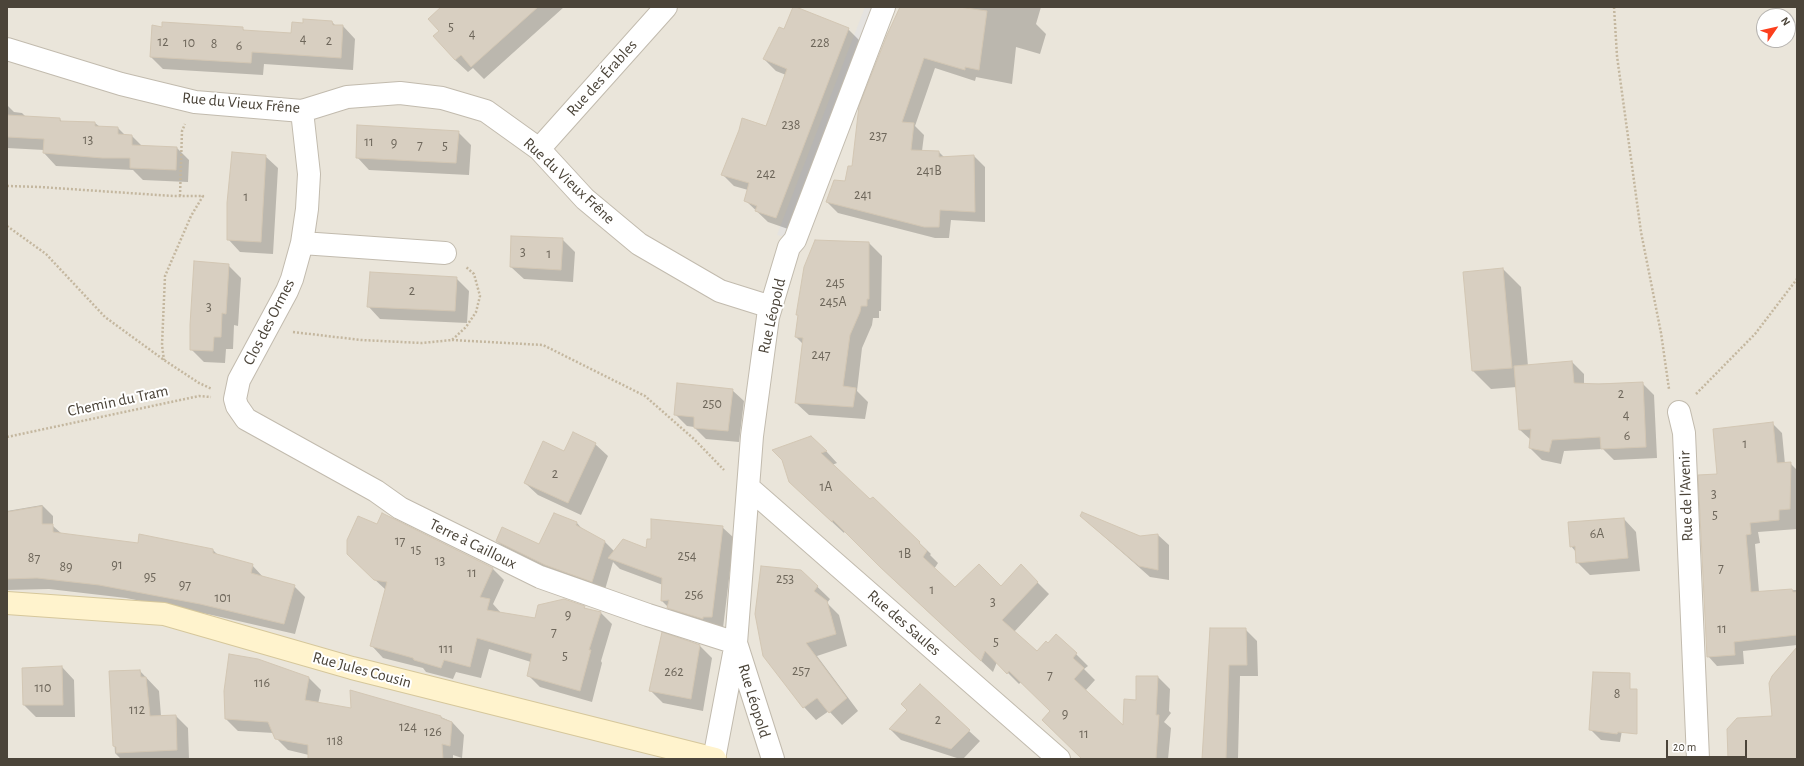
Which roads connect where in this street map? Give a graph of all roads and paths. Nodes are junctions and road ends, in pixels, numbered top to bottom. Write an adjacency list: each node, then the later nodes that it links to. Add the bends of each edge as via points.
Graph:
1 (666, 7): 7 (street, Rue des Érables)
2 (884, 7): 14 (street, Rue Léopold, via 795,240 789,247)
3 (1614, 7): 19 (path, via 1617,56 1642,232 1669,390)
4 (7, 49): 5 (street, Rue du Vieux Frêne, via 120,84)
5 (195, 102): 6 (street, Rue du Vieux Frêne); 9 (path, via 182,131)
6 (302, 111): 7 (street, Rue du Vieux Frêne, via 347,97 400,93 442,98 486,111); 11 (street, Clos des Ormes, via 308,174)
7 (539, 149): 14 (street, Rue du Vieux Frêne, via 585,200 639,244 720,291)
8 (7, 186): 9 (path)
9 (180, 196): 17 (path, via 204,196 191,216 165,276 162,345)
10 (7, 226): 17 (path, via 46,254 105,317)
11 (302, 243): 12 (street); 15 (street, Clos des Ormes, via 292,279)
12 (445, 254): 16 (path, via 461,262 474,274 480,296 473,317)
13 (1797, 279): 19 (path, via 1755,334)
14 (771, 307): 21 (street, Rue Léopold, via 758,386)
15 (267, 329): 16 (path, via 361,340 422,343); 18 (street, Clos des Ormes, via 239,380)
16 (452, 340): 21 (path, via 542,345 645,396 694,439 737,483)
17 (164, 360): 18 (path, via 199,383)
18 (235, 399): 20 (path, Chemin du Tram, via 199,396); 23 (street, Terre à Cailloux, via 240,412 252,423 376,491 400,508 540,576)
19 (1679, 412): 27 (street, Rue de l'Avenir, via 1684,433)
20 (7, 437)
21 (748, 487): 23 (street, Rue Léopold); 26 (street, Rue des Saules)
22 (7, 603): 24 (street, Rue Jules Cousin, via 164,614 352,668)
23 (736, 644): 24 (street, Rue Léopold); 25 (street, Rue Léopold)
24 (714, 759)
25 (773, 759)
26 (1059, 759)
27 (1698, 759)

